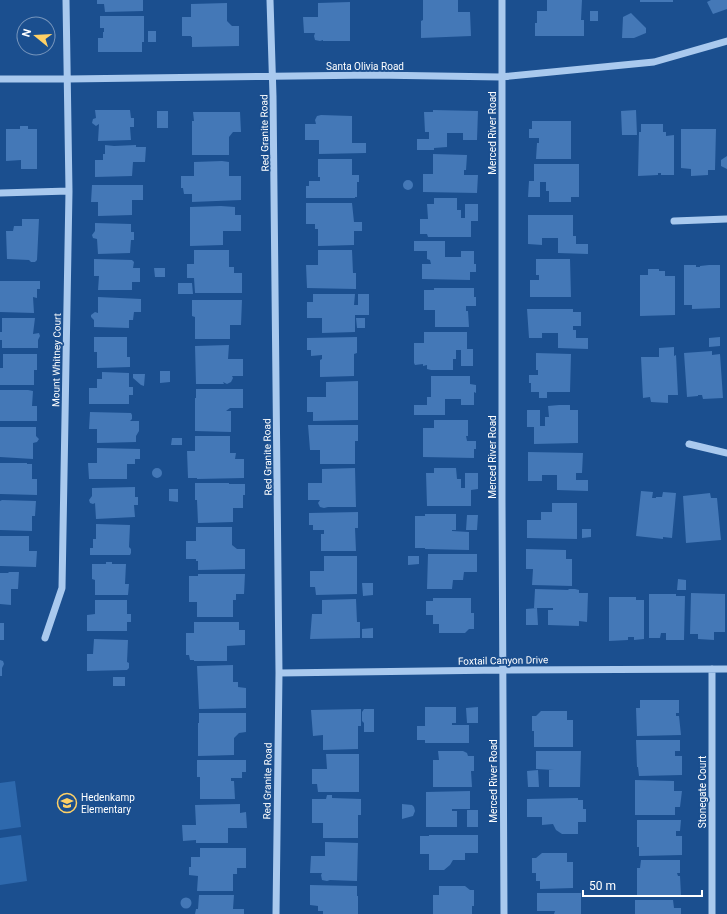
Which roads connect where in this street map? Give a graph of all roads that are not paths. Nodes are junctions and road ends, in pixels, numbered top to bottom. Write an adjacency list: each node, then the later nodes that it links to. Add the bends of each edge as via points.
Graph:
1 (66, 0): 8 (street, Mount Whitney Court)
2 (270, 0): 5 (street, Red Granite Road)
3 (502, 0): 6 (street, Merced River Road)
4 (727, 41): 6 (street, Santa Olivia Road, via 654,62)
5 (272, 76): 6 (street, Santa Olivia Road); 8 (street, Santa Olivia Road); 19 (street, Red Granite Road)
6 (501, 77): 18 (street, Merced River Road)
7 (0, 79): 8 (street, Santa Olivia Road)
8 (68, 79): 9 (street, Mount Whitney Court)
9 (68, 191): 10 (street); 15 (street, Mount Whitney Court, via 62,588)
10 (0, 194)
11 (727, 218): 12 (street)
12 (674, 221)
13 (689, 444): 14 (street)
14 (727, 453)
15 (45, 638)
16 (712, 669): 17 (street, Foxtail Canyon Drive); 18 (street, Foxtail Canyon Drive); 22 (street, Stonegate Court)
17 (727, 669)
18 (502, 670): 19 (street, Foxtail Canyon Drive); 21 (street, Merced River Road)
19 (279, 673): 20 (street, Red Granite Road)
20 (276, 914)
21 (504, 914)
22 (712, 914)

